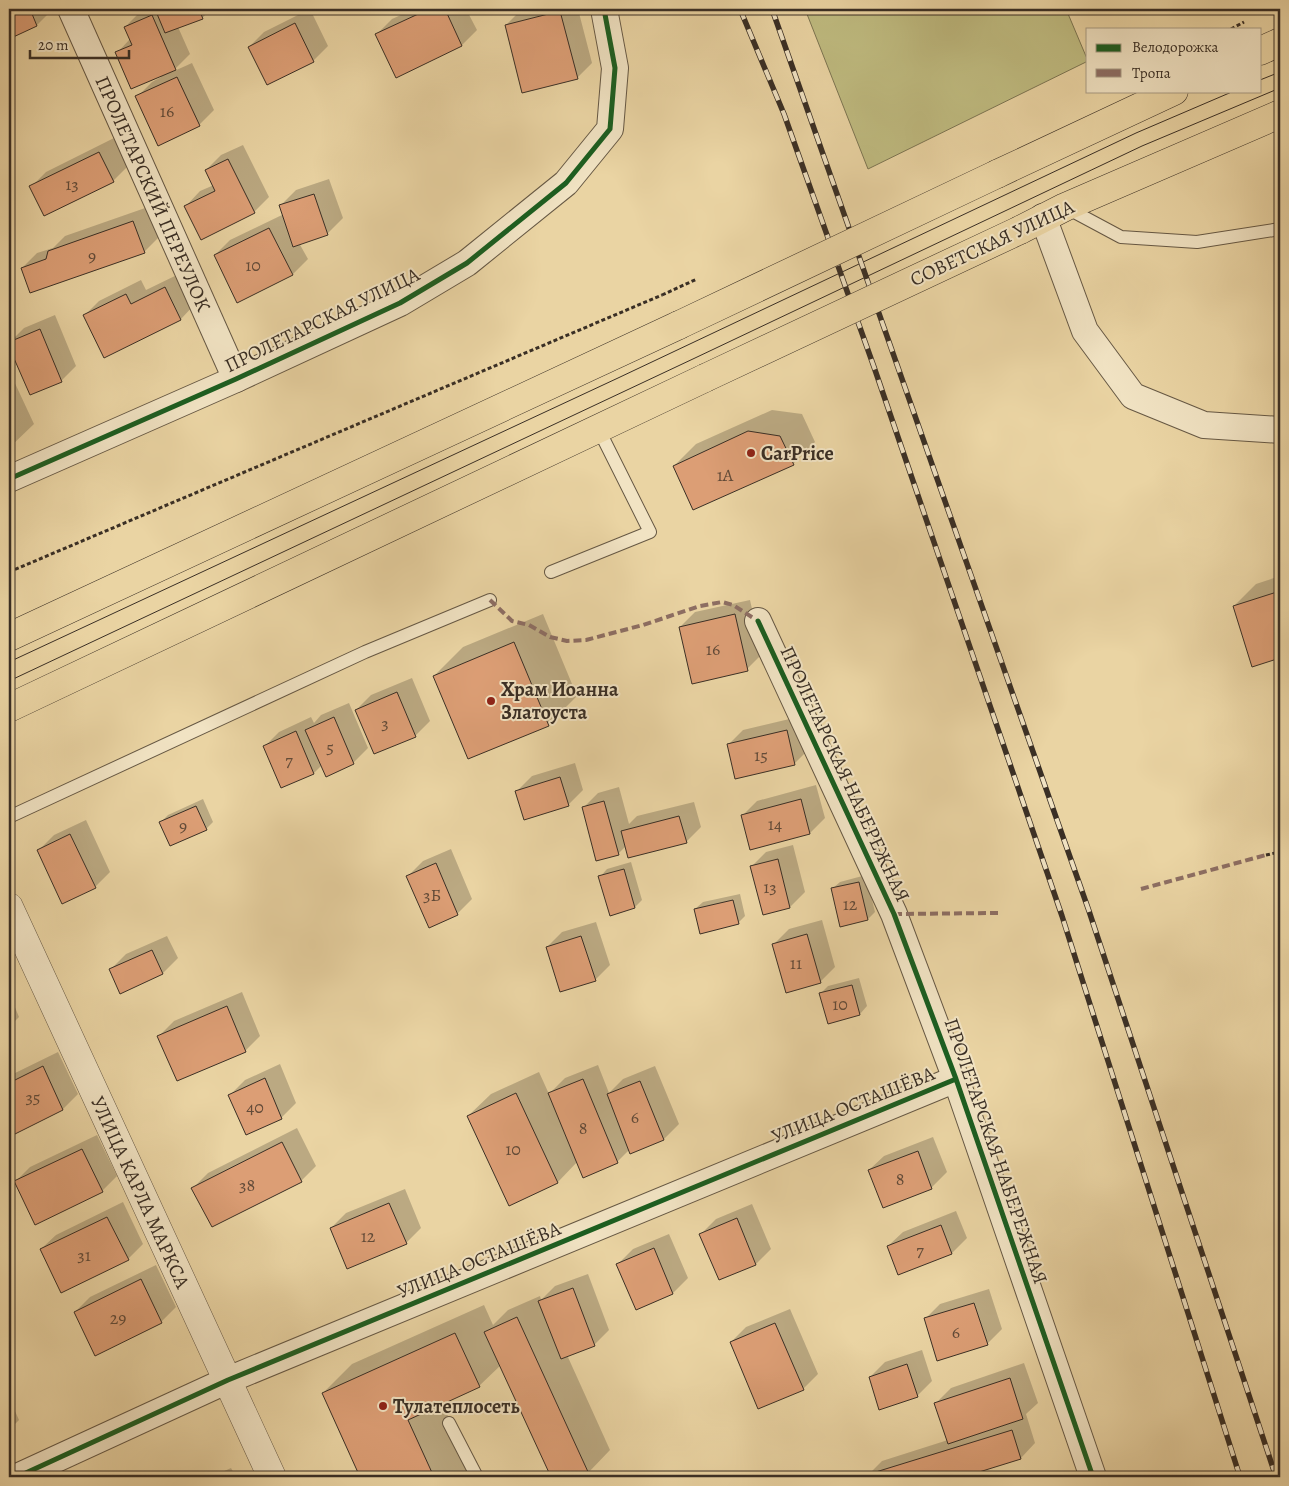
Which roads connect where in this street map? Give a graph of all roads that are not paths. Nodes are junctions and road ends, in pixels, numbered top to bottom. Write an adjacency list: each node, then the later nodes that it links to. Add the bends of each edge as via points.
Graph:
1 (71, 9): 9 (street, ПРОЛЕТАРСКИЙ ПЕРЕУЛОК)
2 (604, 9): 9 (street, ПРОЛЕТАРСКАЯ УЛИЦА, via 615,68 610,129 566,183 466,263 400,303)
3 (1280, 42): 4 (main road)
4 (1262, 50)
5 (1172, 92): 16 (main road, bridge)
6 (1280, 114): 7 (main road, СОВЕТСКАЯ УЛИЦА)
7 (1043, 218): 8 (lane, via 1120,237 1198,242); 10 (main road, СОВЕТСКАЯ УЛИЦА, bridge); 11 (street, via 1085,331 1133,396 1204,425)
8 (1280, 229)
9 (236, 379): 12 (street, ПРОЛЕТАРСКАЯ УЛИЦА)
10 (598, 428): 13 (lane, via 650,532); 17 (main road)
11 (1280, 430)
12 (9, 479)
13 (551, 572)
14 (490, 600): 18 (lane, via 365,652)
15 (758, 621): 20 (street, ПРОЛЕТАРСКАЯ НАБЕРЕЖНАЯ, via 894,914)
16 (9, 637)
17 (9, 708)
18 (9, 817)
19 (9, 907): 21 (street, УЛИЦА КАРЛА МАРКСА)
20 (956, 1079): 21 (street, УЛИЦА ОСТАШЁВА); 26 (street, ПРОЛЕТАРСКАЯ НАБЕРЕЖНАЯ)
21 (228, 1380): 23 (street, УЛИЦА ОСТАШЁВА); 24 (street, УЛИЦА КАРЛА МАРКСА)
22 (449, 1423): 25 (lane)
23 (16, 1477)
24 (272, 1477)
25 (478, 1477)
26 (1093, 1477)

